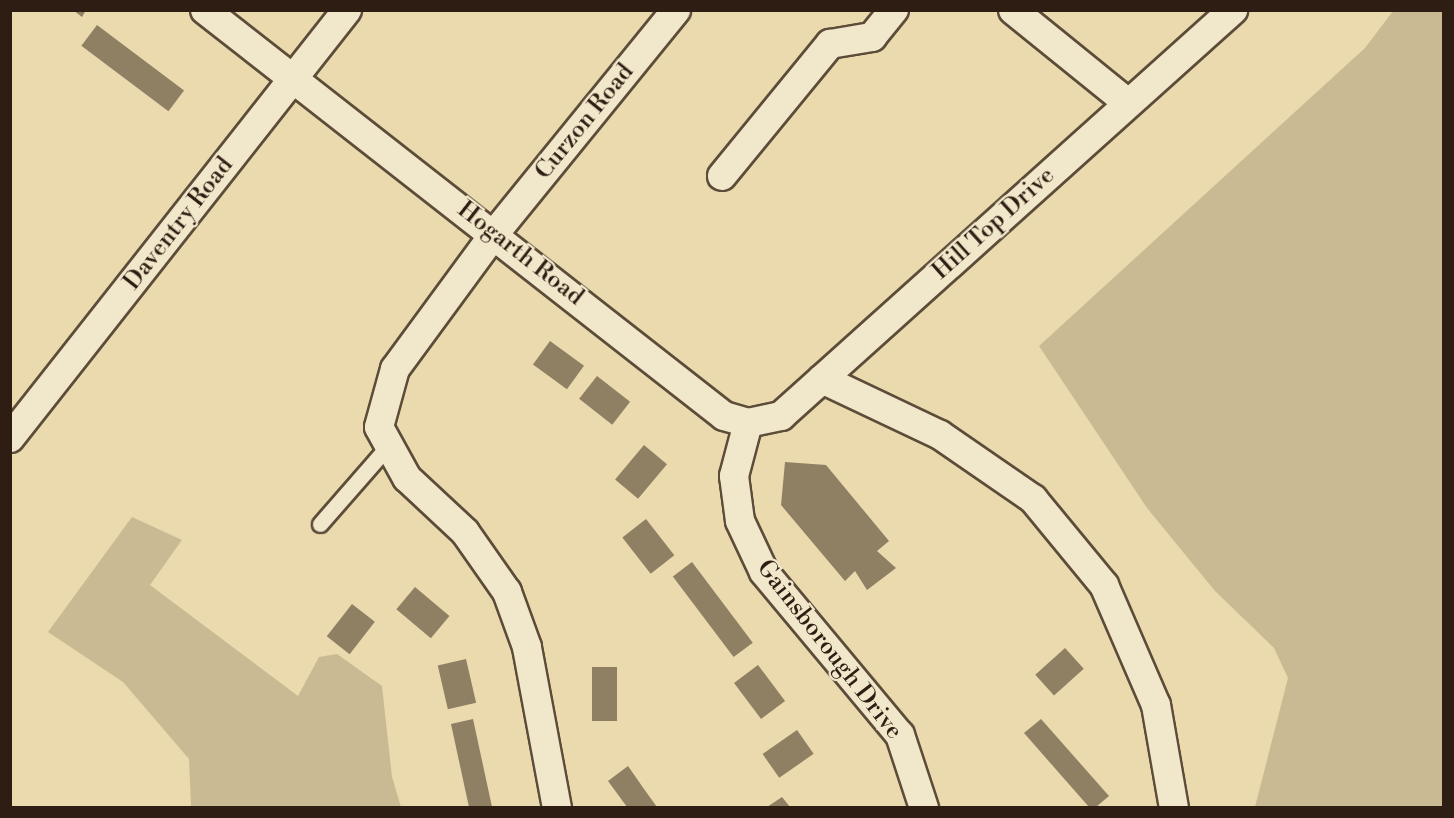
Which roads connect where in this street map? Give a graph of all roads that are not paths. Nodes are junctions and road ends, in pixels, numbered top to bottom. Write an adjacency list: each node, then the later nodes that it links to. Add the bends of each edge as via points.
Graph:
1 (347, 10): 7 (street, Daventry Road)
2 (675, 10): 10 (street, Curzon Road)
3 (894, 10): 9 (street, via 872,37 830,44)
4 (1013, 10): 8 (street)
5 (1233, 10): 8 (street, Hill Top Drive)
6 (219, 14): 7 (street, Hogarth Road)
7 (294, 79): 10 (street, Hogarth Road); 13 (street, Daventry Road)
8 (1128, 103): 11 (street, Hill Top Drive)
9 (722, 176)
10 (495, 233): 12 (street, Hogarth Road, via 724,416); 14 (street, via 395,369 379,427)
11 (822, 379): 12 (street, Hill Top Drive, via 781,416); 18 (street, via 940,435 1033,499 1104,585 1156,705)
12 (748, 423): 17 (street, Gainsborough Drive, via 734,476 740,521 764,572 900,735)
13 (10, 438)
14 (389, 445): 15 (lane); 16 (street, via 407,478 465,532 507,592 527,647)
15 (320, 524)
16 (557, 807)
17 (924, 807)
18 (1174, 807)

